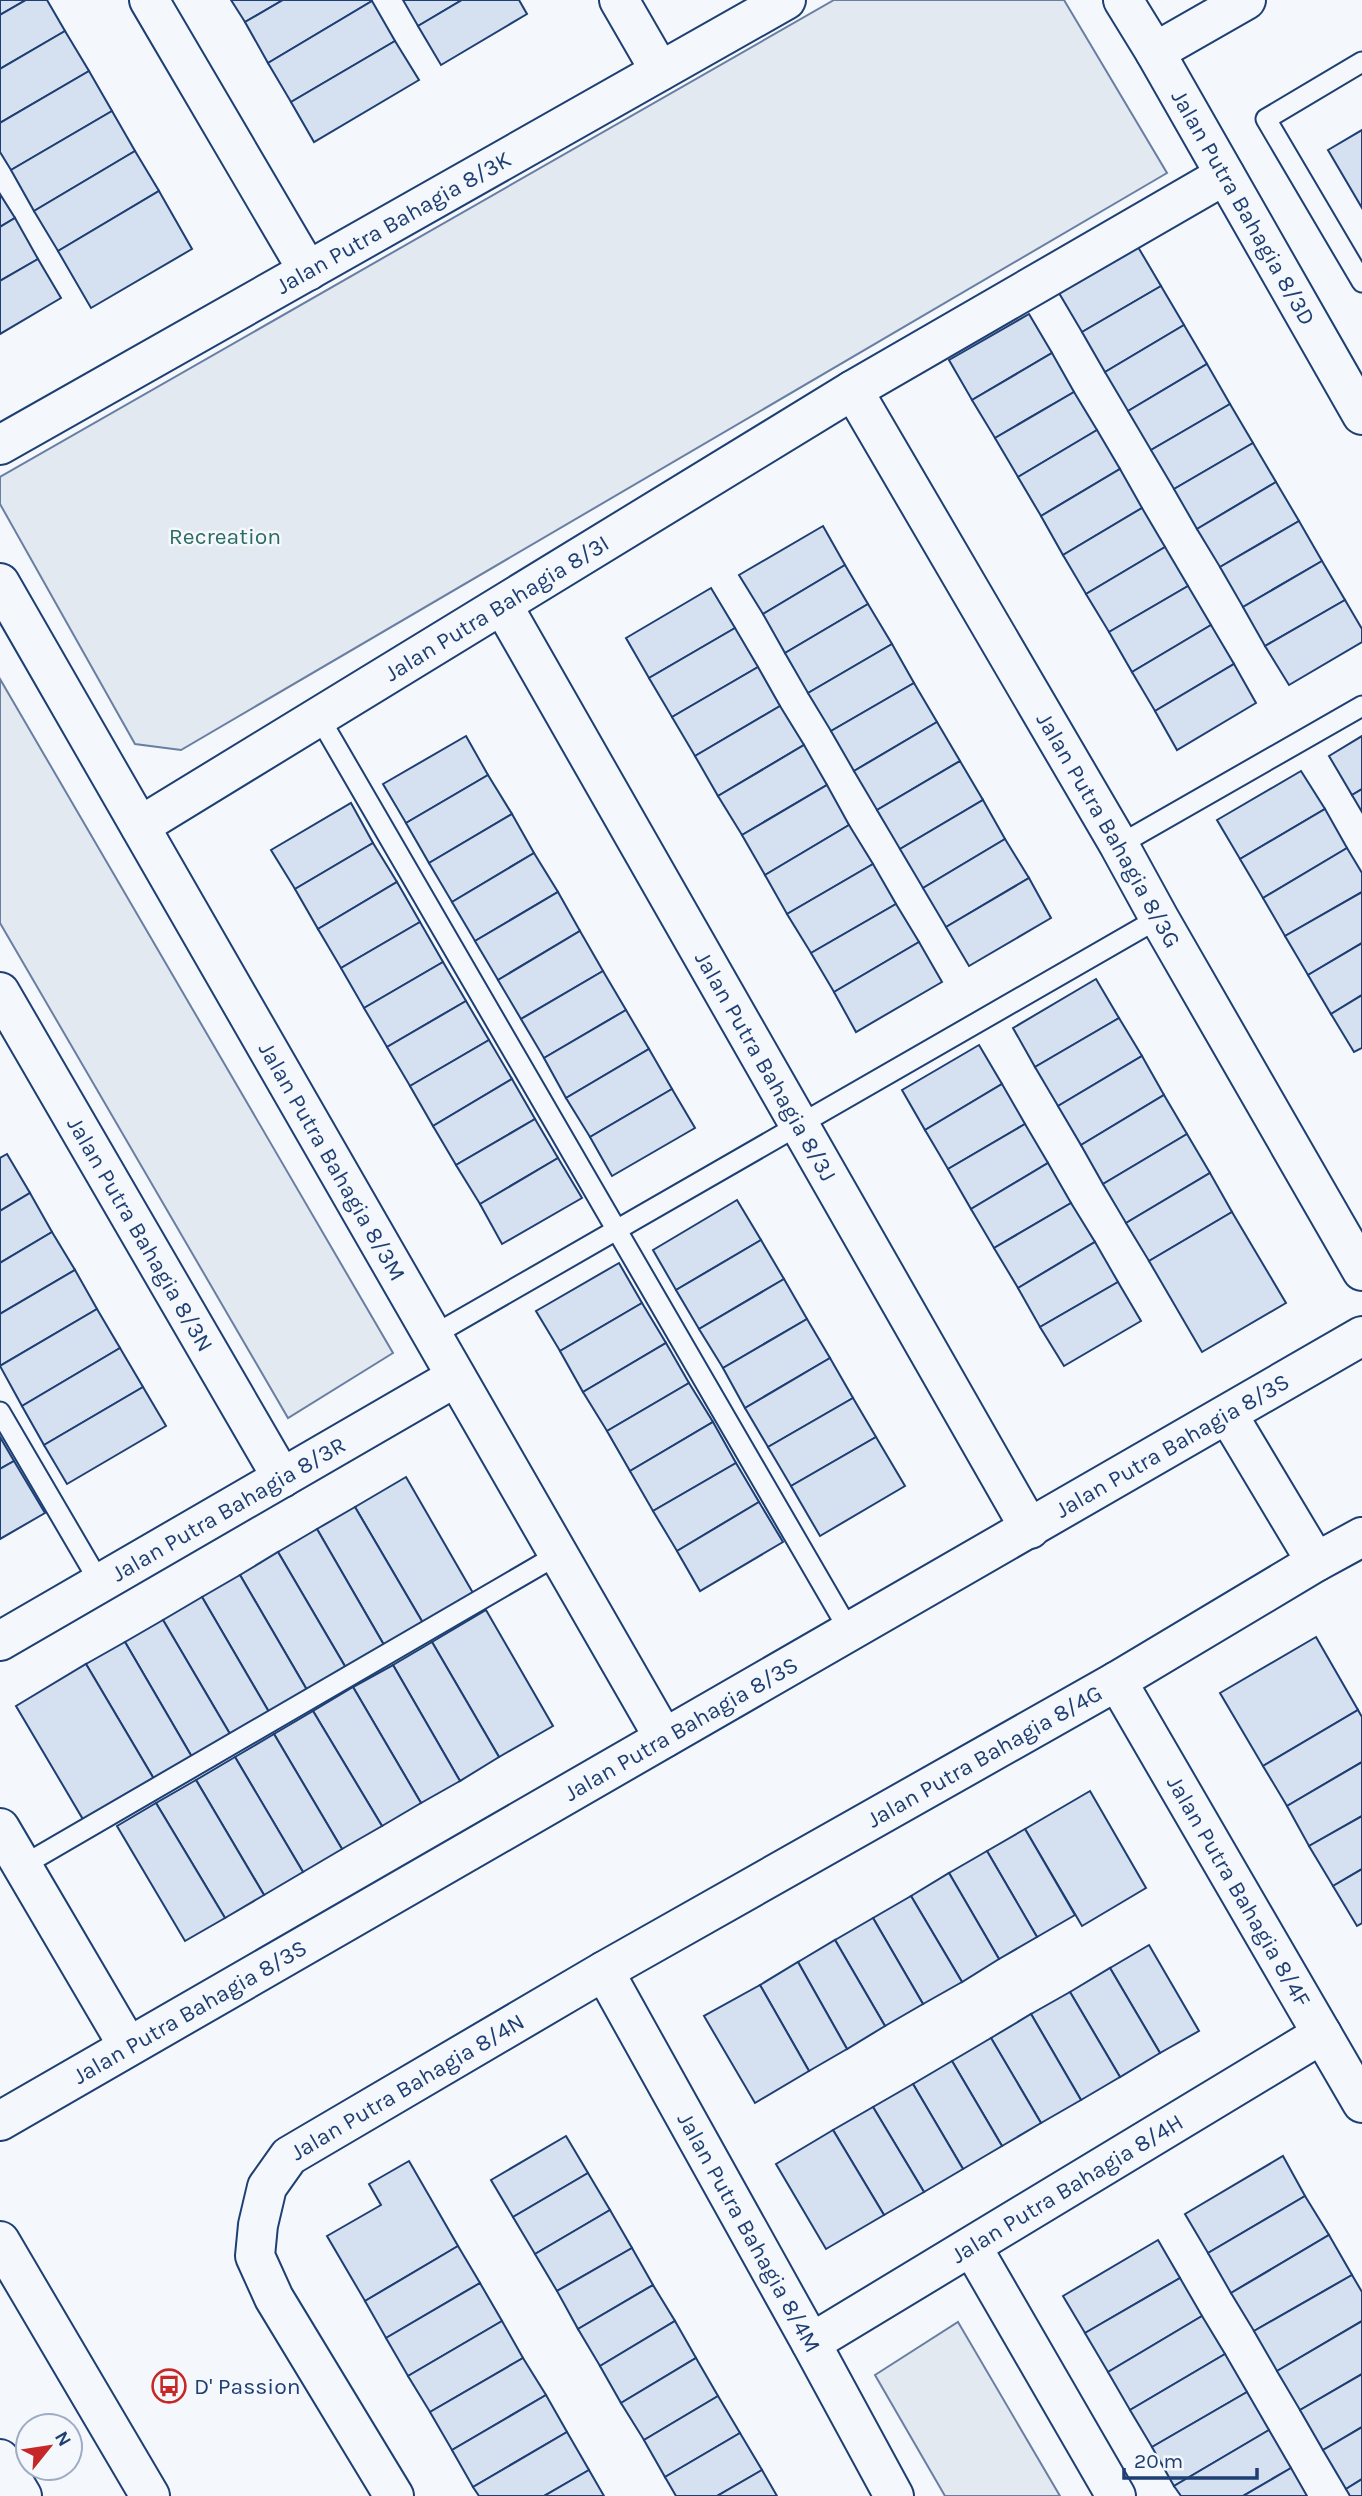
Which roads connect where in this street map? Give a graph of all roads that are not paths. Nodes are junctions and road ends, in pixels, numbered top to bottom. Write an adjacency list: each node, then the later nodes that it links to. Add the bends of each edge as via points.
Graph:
1 (149, 0): 10 (street)
2 (619, 0): 8 (street)
3 (786, 0): 8 (street, Jalan Putra Bahagia 8/3K)
4 (1123, 0): 6 (street, Jalan Putra Bahagia 8/3D)
5 (1246, 0): 6 (street)
6 (1155, 52): 9 (street, Jalan Putra Bahagia 8/3D)
7 (1362, 62): 11 (lane, via 1266,119)
8 (660, 71): 10 (street, Jalan Putra Bahagia 8/3K)
9 (1225, 175): 12 (street, Jalan Putra Bahagia 8/3I); 13 (street, Jalan Putra Bahagia 8/3D)
10 (308, 271): 14 (street, Jalan Putra Bahagia 8/3K)
11 (1362, 282)
12 (853, 390): 16 (street, Jalan Putra Bahagia 8/3I); 20 (street, Jalan Putra Bahagia 8/3G)
13 (1360, 408)
14 (0, 445)
15 (0, 583): 19 (street, Jalan Putra Bahagia 8/3M)
16 (503, 606): 18 (street, Jalan Putra Bahagia 8/3I); 23 (street, Jalan Putra Bahagia 8/3J)
17 (1362, 706): 20 (lane)
18 (318, 717): 19 (street, Jalan Putra Bahagia 8/3I); 24 (lane)
19 (139, 825): 26 (street, Jalan Putra Bahagia 8/3M)
20 (1119, 845): 21 (street, Jalan Putra Bahagia 8/3G)
21 (1158, 918): 23 (lane); 25 (street, Jalan Putra Bahagia 8/3G)
22 (0, 992): 31 (street, Jalan Putra Bahagia 8/3N)
23 (799, 1124): 24 (lane); 32 (street, Jalan Putra Bahagia 8/3J)
24 (615, 1230): 26 (lane); 37 (lane)
25 (1362, 1270)
26 (432, 1336): 28 (street, Jalan Putra Bahagia 8/3M)
27 (1362, 1336): 30 (street, Jalan Putra Bahagia 8/3S)
28 (456, 1377): 31 (street, Jalan Putra Bahagia 8/3R); 34 (street, Jalan Putra Bahagia 8/3M)
29 (0, 1412): 36 (lane)
30 (1228, 1415): 32 (street, Jalan Putra Bahagia 8/3S); 35 (street)
31 (282, 1478): 36 (street, Jalan Putra Bahagia 8/3R)
32 (1030, 1529): 37 (street, Jalan Putra Bahagia 8/3S)
33 (1362, 1537): 35 (street, Jalan Putra Bahagia 8/4G)
34 (559, 1554): 40 (street, Jalan Putra Bahagia 8/3M); 42 (lane)
35 (1316, 1562): 39 (street, Jalan Putra Bahagia 8/4G)
36 (100, 1583): 38 (street, Jalan Putra Bahagia 8/3R)
37 (850, 1632): 40 (street, Jalan Putra Bahagia 8/3S)
38 (0, 1641)
39 (1117, 1681): 43 (street, Jalan Putra Bahagia 8/4G); 44 (street, Jalan Putra Bahagia 8/4F)
40 (664, 1738): 45 (street, Jalan Putra Bahagia 8/3S)
41 (0, 1828): 42 (street)
42 (22, 1866): 45 (street)
43 (604, 1971): 50 (street, Jalan Putra Bahagia 8/4M); 54 (street, Jalan Putra Bahagia 8/4N, via 289,2156 267,2187 255,2256 274,2298)
44 (1322, 2035): 46 (street, Jalan Putra Bahagia 8/4F); 49 (street, Jalan Putra Bahagia 8/4H)
45 (128, 2046): 47 (street, Jalan Putra Bahagia 8/3S)
46 (1362, 2103)
47 (0, 2122)
48 (0, 2241): 53 (street)
49 (972, 2247): 50 (street, Jalan Putra Bahagia 8/4H); 56 (street)
50 (811, 2343): 55 (street, Jalan Putra Bahagia 8/4M)
51 (0, 2459): 52 (street)
52 (22, 2496)
53 (150, 2496)
54 (394, 2496)
55 (894, 2496)
56 (1116, 2496)

